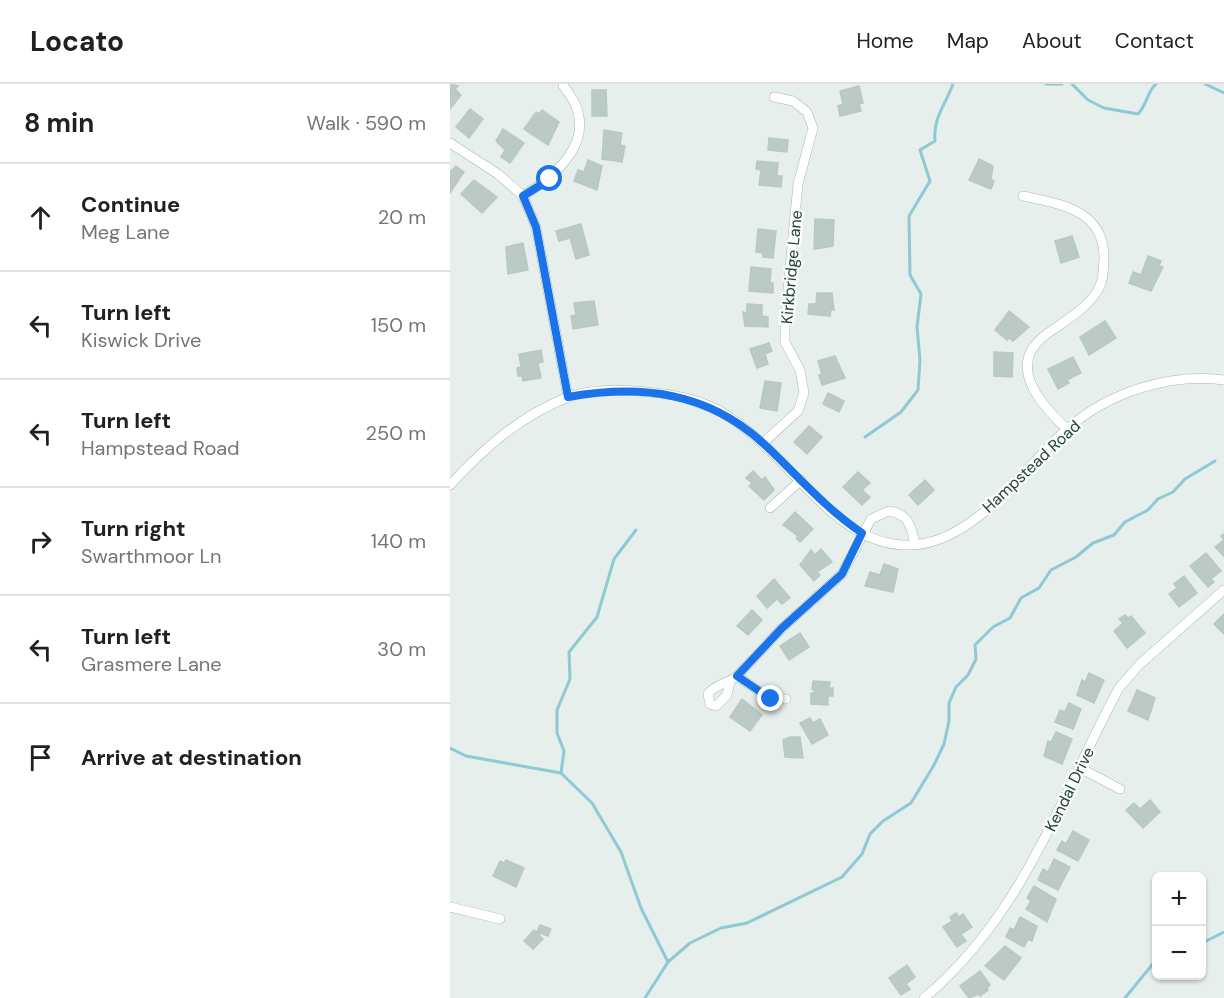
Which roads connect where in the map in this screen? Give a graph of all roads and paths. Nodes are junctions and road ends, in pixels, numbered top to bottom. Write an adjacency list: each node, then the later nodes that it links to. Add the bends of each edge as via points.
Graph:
1 (563, 85): 4 (street, via 576,106 579,123 573,150 550,179)
2 (774, 97): 9 (street, Kirkbridge Lane, via 793,101 807,112 813,128 798,184 785,321 785,342 800,370 804,393 798,411)
3 (450, 143): 4 (street, via 498,174)
4 (523, 196): 7 (street, via 536,227)
5 (1023, 196): 8 (street, via 1071,208 1095,224 1104,250 1103,278 1097,292 1084,307 1040,339 1031,356 1029,369 1035,395)
6 (1224, 380): 8 (street, Hampstead Road, via 1159,381 1108,401)
7 (568, 397): 9 (street, Hampstead Road, via 604,392 665,395 709,406 738,422); 11 (street, Hampstead Road, via 525,418 493,441)
8 (1068, 429): 14 (street, Hampstead Road, via 1011,488 967,524 951,534)
9 (763, 443): 10 (street, Hampstead Road)
10 (801, 480): 12 (street); 13 (street, Hampstead Road, via 838,517)
11 (450, 485)
12 (770, 508)
13 (862, 533): 14 (street, Hampstead Road, via 882,542); 14 (street, via 879,514 896,512 911,524); 16 (street, via 842,574 782,628 734,679 771,699)
14 (915, 544)
15 (1224, 590): 17 (street, Kendal Drive, via 1147,657 1119,688)
16 (786, 699)
17 (1080, 768): 18 (street); 21 (street, Kendal Drive, via 1030,867 991,929 970,957)
18 (1120, 789)
19 (450, 907): 20 (street)
20 (500, 920)
21 (924, 998)

